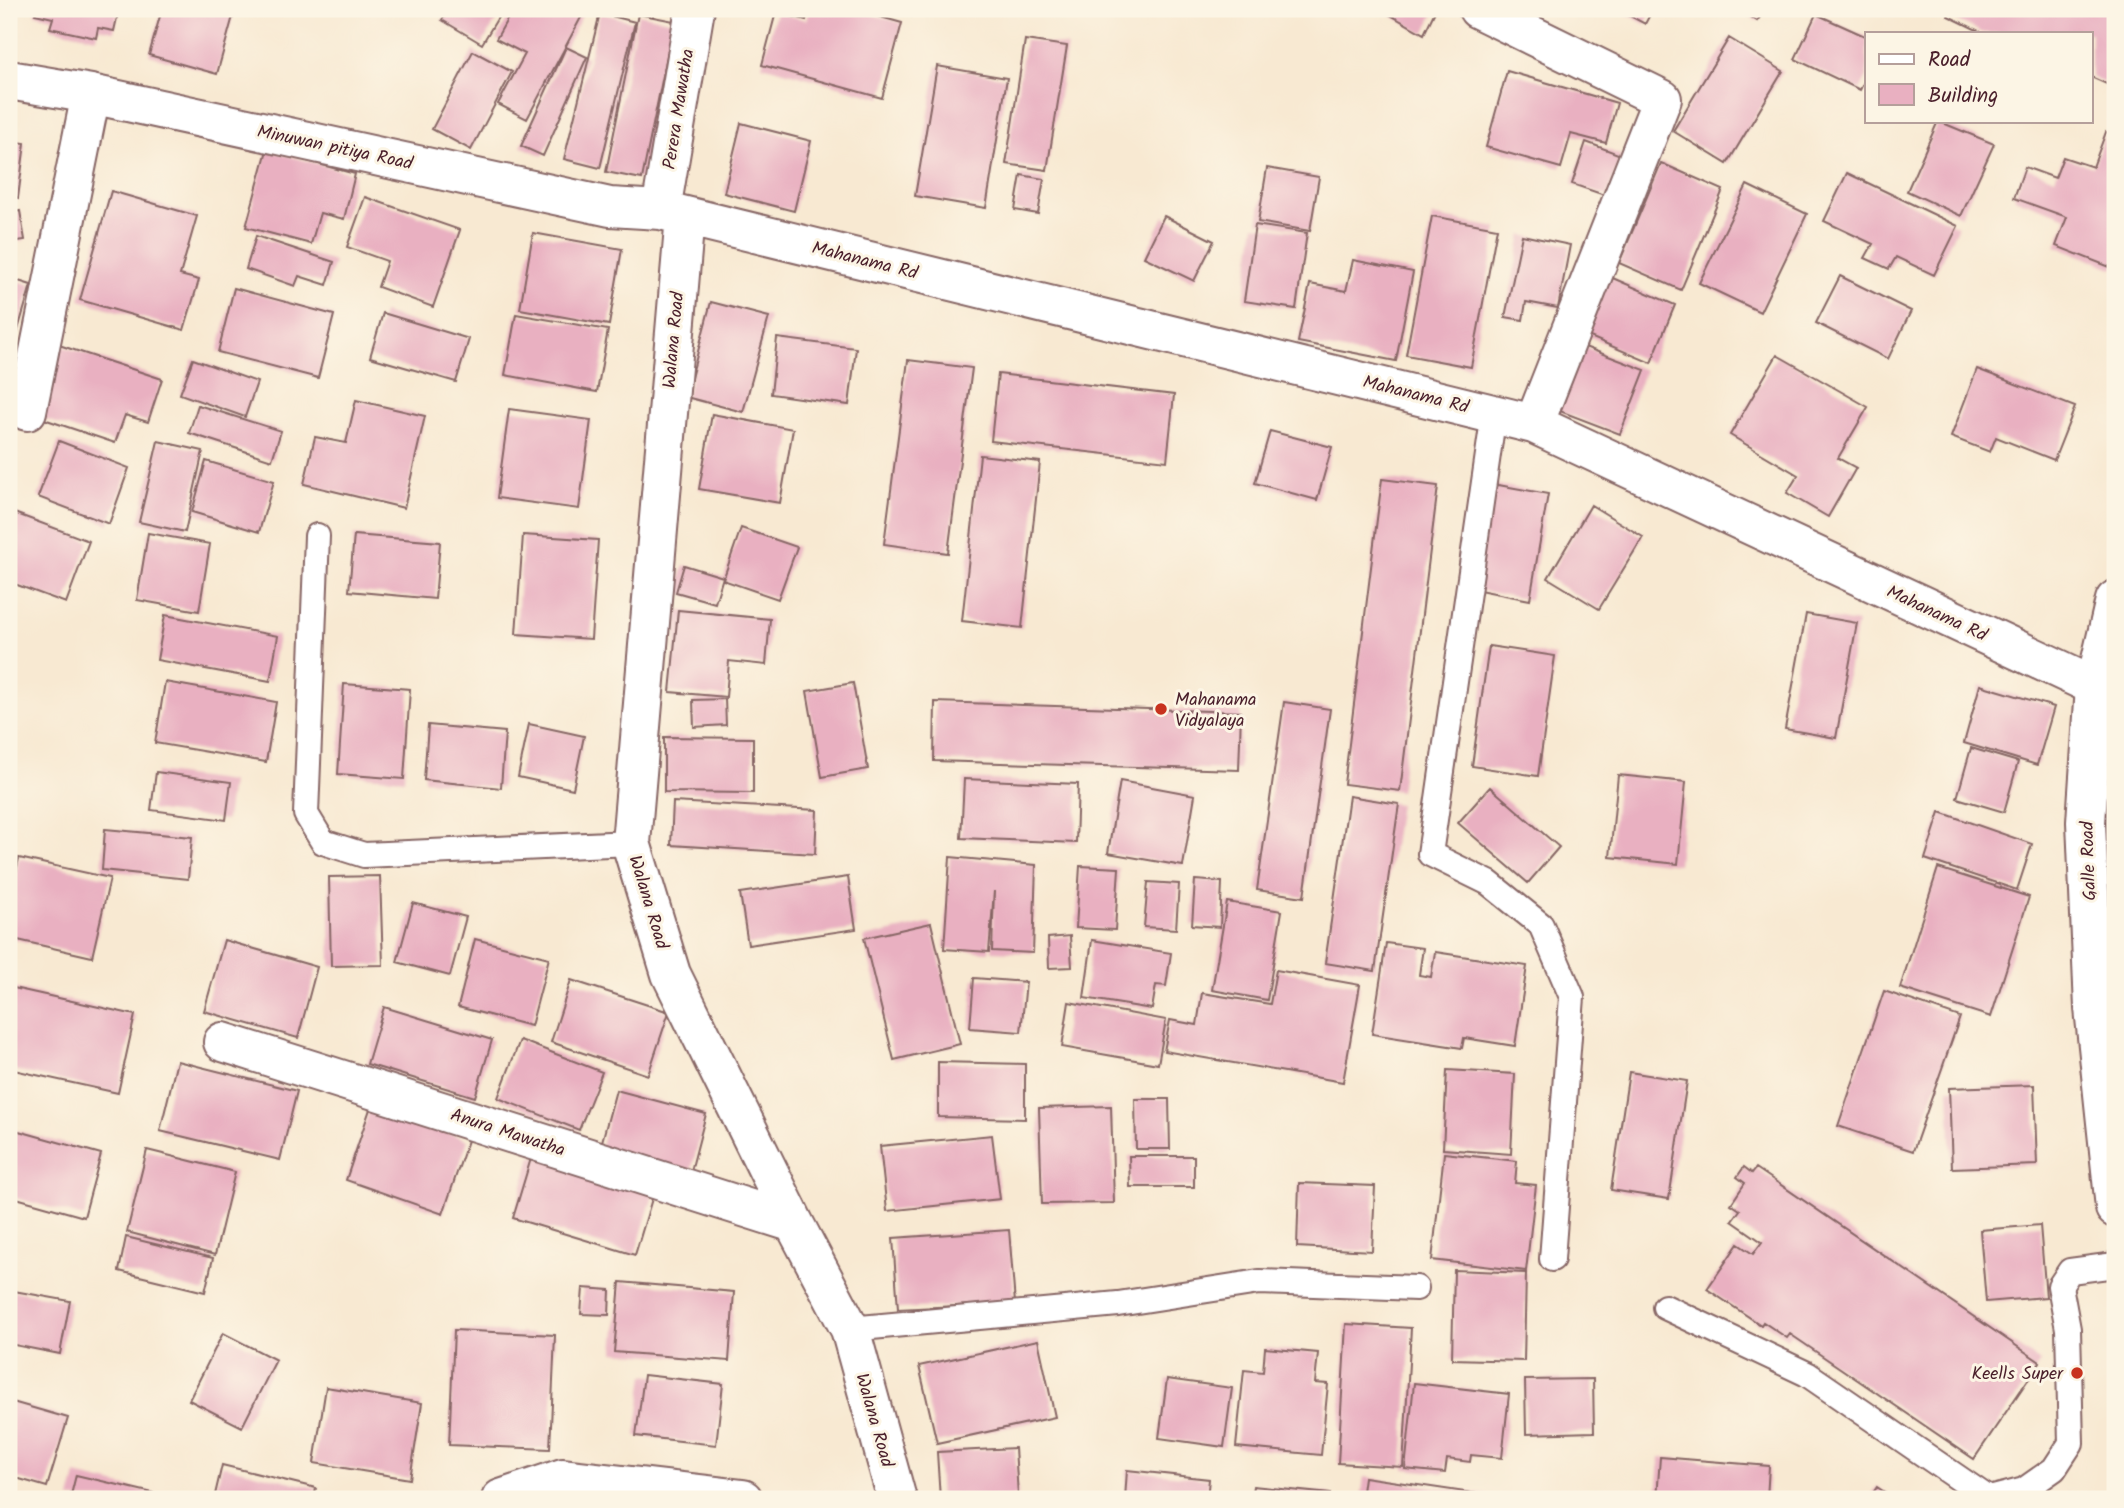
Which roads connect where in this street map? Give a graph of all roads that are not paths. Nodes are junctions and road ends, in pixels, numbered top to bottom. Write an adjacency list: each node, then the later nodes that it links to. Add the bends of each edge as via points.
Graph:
1 (695, 9): 5 (main road, Perera Mawatha)
2 (1478, 9): 8 (main road, via 1662,99)
3 (9, 80): 4 (main road, Minuwan pitiya Road)
4 (91, 94): 5 (main road, Minuwan pitiya Road, via 610,207); 6 (main road)
5 (681, 215): 7 (main road, Mahanama Rd); 12 (main road, Walana Road)
6 (27, 411)
7 (1494, 413): 8 (main road, Mahanama Rd); 16 (lane, via 1430,855 1489,883 1541,925 1572,997)
8 (1534, 424): 11 (main road, Mahanama Rd)
9 (317, 536): 12 (lane, via 306,814 323,842 364,855)
10 (2115, 600): 11 (main road, Galle Road)
11 (2105, 688): 14 (main road, Galle Road, via 2086,835 2094,1009)
12 (631, 843): 15 (main road, Walana Road, via 671,974)
13 (223, 1042): 15 (main road, Anura Mawatha)
14 (2115, 1208)
15 (794, 1223): 20 (main road, Walana Road)
16 (1552, 1259)
17 (2115, 1265): 19 (lane, via 2070,1271 2060,1286 2068,1329 2071,1443 2054,1469 2024,1490 1989,1499 1807,1374)
18 (1416, 1288): 20 (lane, via 1259,1282 1118,1304)
19 (1665, 1307)
20 (850, 1329): 23 (main road, Walana Road)
21 (501, 1499): 22 (main road, via 563,1478)
22 (743, 1499)
23 (897, 1499)

